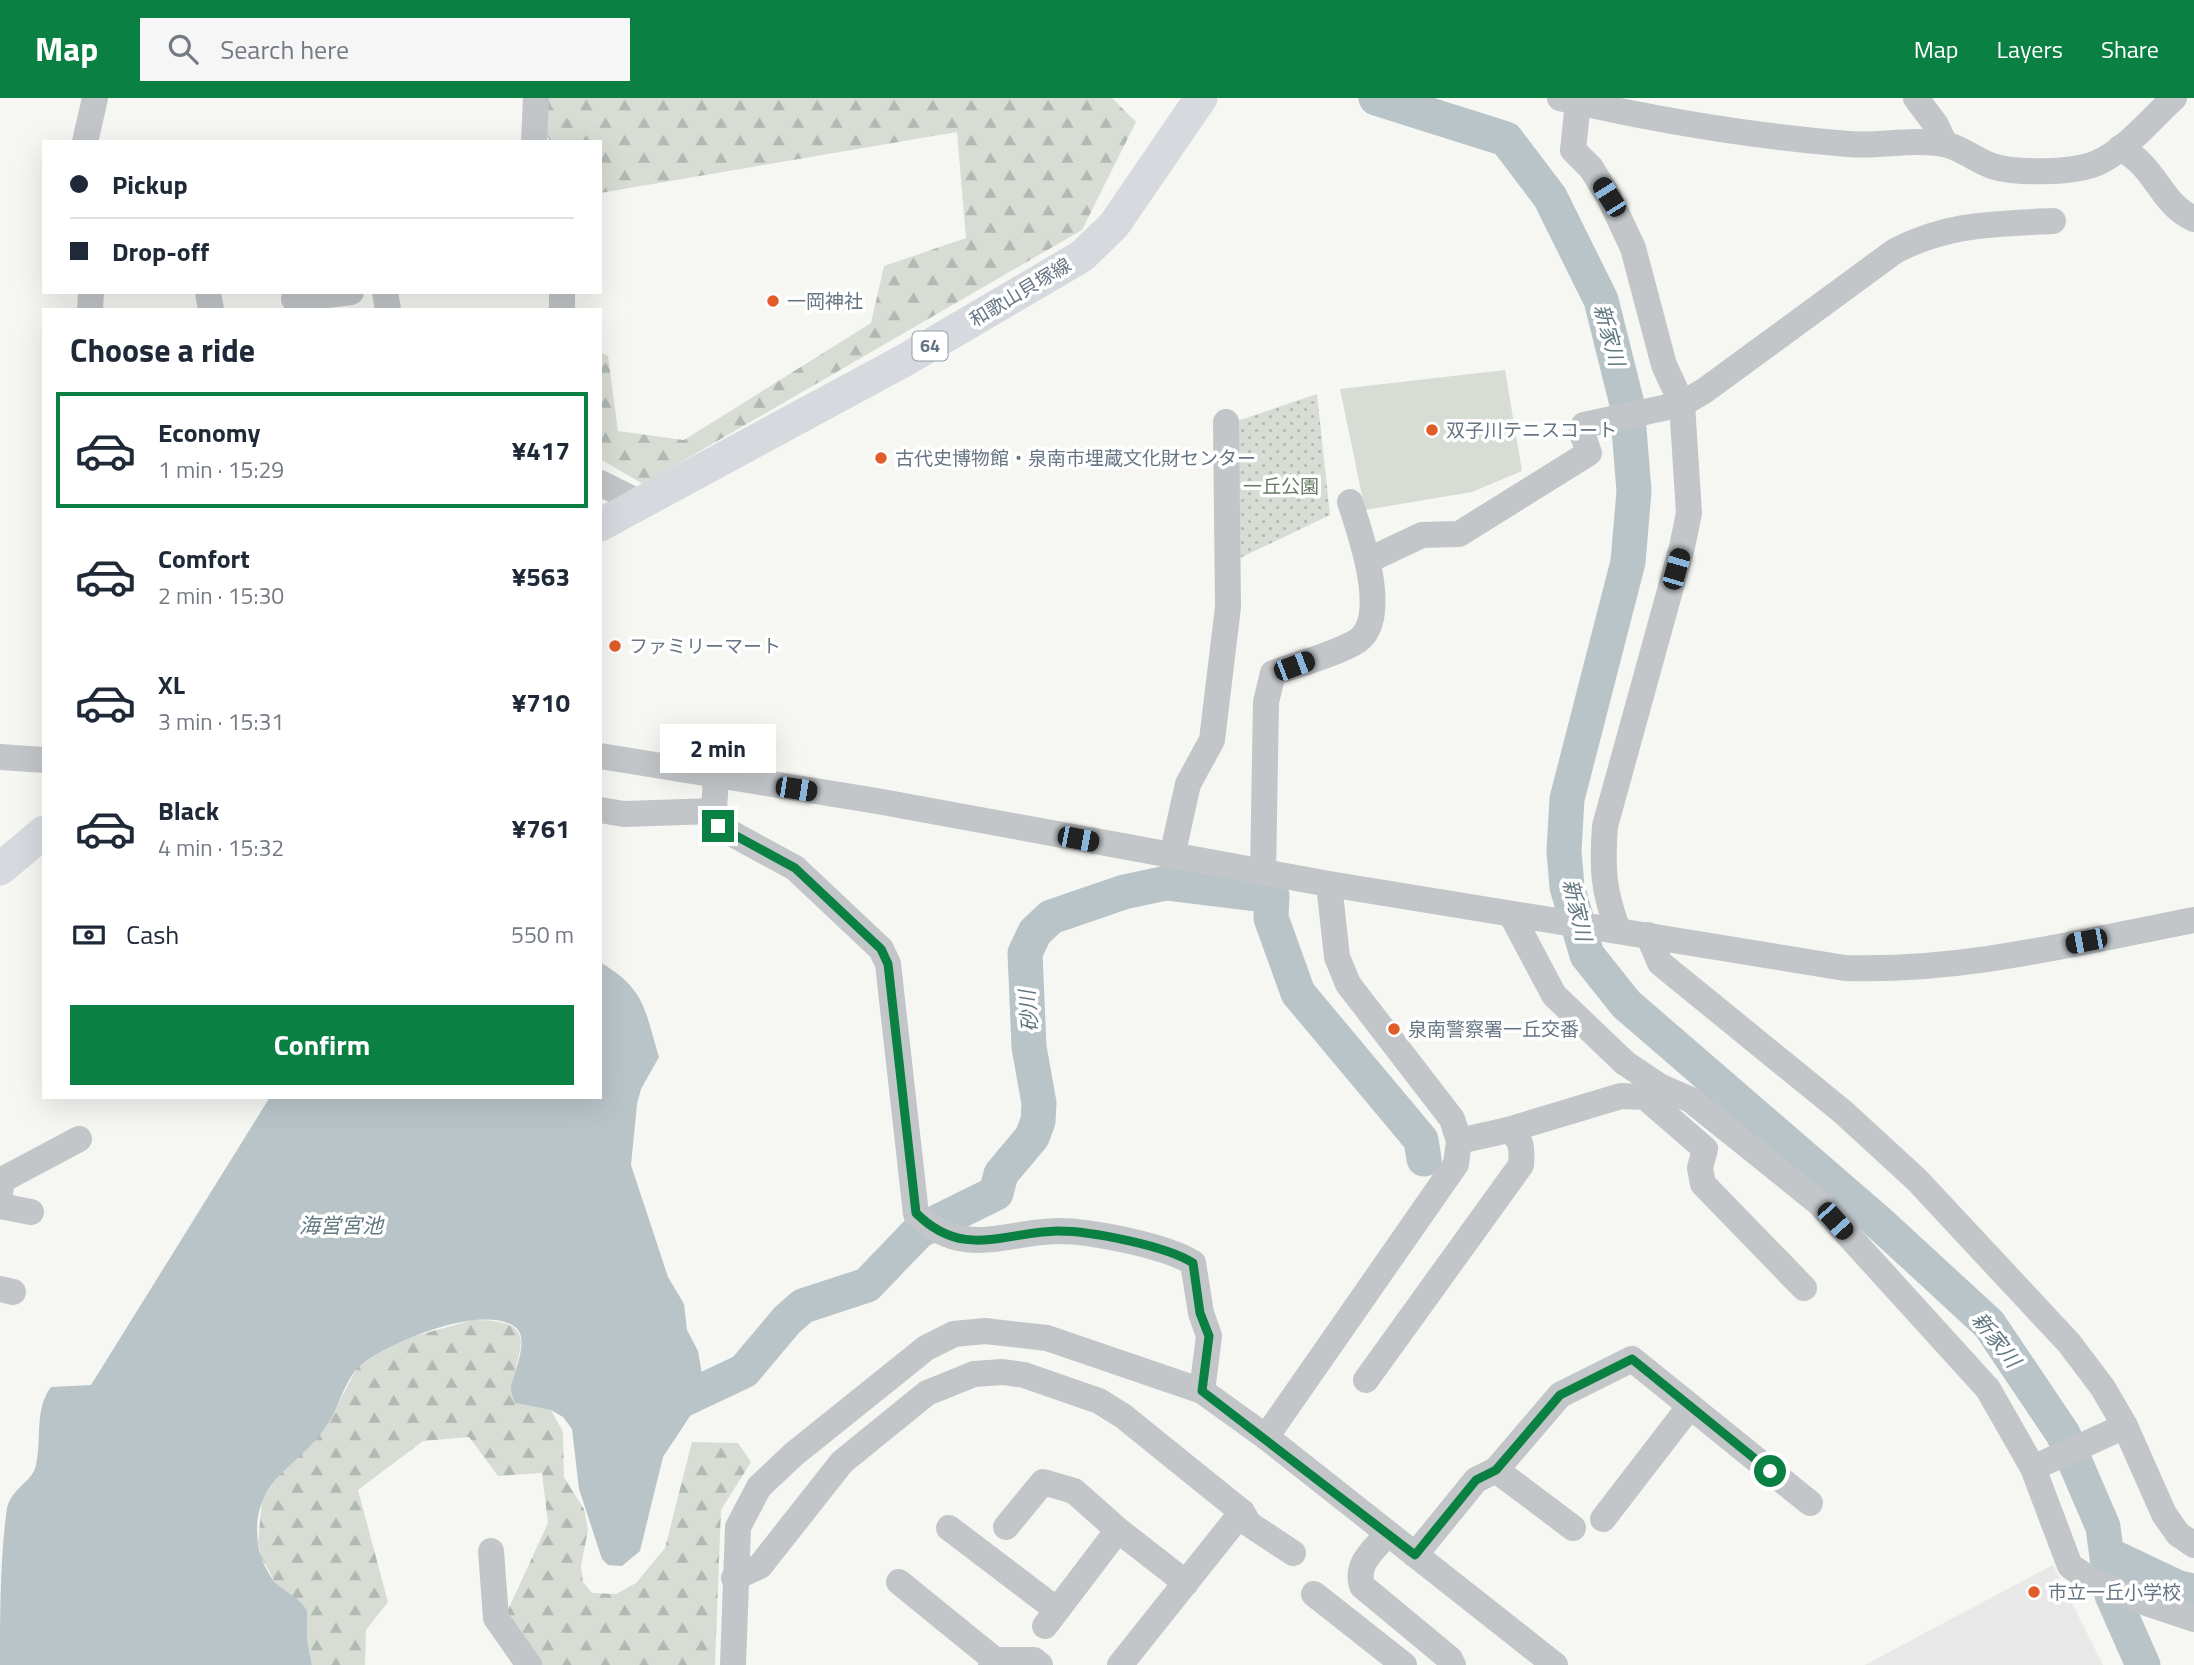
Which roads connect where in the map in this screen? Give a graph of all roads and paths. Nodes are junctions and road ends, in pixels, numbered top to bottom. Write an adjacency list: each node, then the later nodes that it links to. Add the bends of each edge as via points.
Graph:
1 (95, 98): 7 (street)
2 (536, 98): 8 (street)
3 (1201, 98): 19 (main road, 和歌山貝塚線 / 64, via 1114,225 1082,256 905,360)
4 (1916, 98): 9 (street)
5 (2174, 98): 10 (street)
6 (1569, 100): 9 (street, via 1769,136 1852,145); 15 (street, via 1573,150 1609,197 1633,248 1664,365)
7 (85, 140)
8 (534, 140)
9 (1945, 144): 10 (street, via 1993,166 2023,171 2096,163)
10 (2120, 148): 11 (street, via 2138,157 2169,200)
11 (2194, 219)
12 (2053, 221): 15 (street, via 1958,226 1924,236 1895,251)
13 (337, 294): 14 (street)
14 (295, 300)
15 (1682, 404): 21 (street, via 1584,425 1589,453 1545,482 1459,534 1422,535); 35 (street, via 1689,513 1605,826 1605,894)
16 (1226, 422): 29 (street, via 1228,607 1212,740 1188,784)
17 (602, 484): 19 (street)
18 (1350, 502): 21 (street)
19 (642, 504): 20 (main road, 和歌山貝塚線 / 64)
20 (602, 524)
21 (1368, 559): 31 (street, via 1372,618 1357,642 1273,673 1266,702)
22 (602, 755): 25 (street)
23 (0, 757): 24 (street)
24 (42, 760)
25 (716, 777): 27 (street); 29 (street)
26 (602, 810): 27 (street, via 624,814)
27 (714, 811): 45 (street, via 718,826 795,868 881,949 888,964 916,1213 928,1225 959,1238 998,1241 1056,1231 1178,1253 1193,1263 1200,1313 1209,1336)
28 (42, 834): 30 (main road)
29 (1172, 856): 31 (street)
30 (0, 869)
31 (1263, 873): 32 (street)
32 (1329, 884): 33 (street); 39 (street, via 1337,957 1348,984 1451,1119)
33 (1511, 914): 35 (street); 51 (street, via 1554,995 1625,1063 1691,1100 1819,1203 1988,1388)
34 (2194, 920): 36 (street, via 1958,964 1878,969 1801,963)
35 (1618, 930): 36 (street)
36 (1648, 935): 47 (street, via 1660,963 1843,1112 1917,1180 2069,1343)
37 (1508, 1130): 39 (street); 43 (street, via 1621,1096 1645,1097 1705,1149 1700,1168 1703,1184); 44 (street, via 1522,1145 1521,1165)
38 (79, 1139): 40 (street, via 2,1180)
39 (1459, 1141): 49 (street, via 1455,1164)
40 (0, 1193)
41 (0, 1206): 42 (street)
42 (31, 1212)
43 (1804, 1288)
44 (1366, 1380)
45 (1202, 1391): 48 (street, via 1047,1338 985,1331 954,1334 926,1348); 49 (street)
46 (1690, 1406): 52 (street, via 1632,1359 1560,1395); 53 (street); 55 (street)
47 (2125, 1426): 51 (street); 61 (street, via 2164,1514 2178,1534)
48 (819, 1433): 50 (street); 65 (street, via 759,1487 746,1507 738,1528)
49 (1266, 1437): 60 (street)
50 (842, 1462): 54 (street, via 928,1393 974,1374 1003,1372 1059,1386 1115,1411); 65 (street, via 760,1566)
51 (2033, 1468): 69 (street, via 2070,1566 2134,1599)
52 (1496, 1470): 58 (street); 64 (street, via 1476,1480)
53 (1810, 1503)
54 (1242, 1512): 63 (street, via 1249,1524); 67 (street)
55 (1603, 1520)
56 (1006, 1527): 59 (street, via 1043,1482 1074,1491)
57 (949, 1528): 59 (street, via 1051,1618)
58 (1573, 1528)
59 (1118, 1530): 67 (street)
60 (1388, 1533): 64 (street); 76 (street, via 1362,1563 1362,1586)
61 (2194, 1545)
62 (491, 1551): 71 (street, via 496,1618)
63 (1293, 1553)
64 (1415, 1555): 77 (street)
65 (734, 1578): 72 (street)
66 (899, 1582): 70 (street)
67 (1186, 1583): 74 (street)
68 (1314, 1594): 75 (street)
69 (2194, 1619)
70 (993, 1663): 73 (street, via 1034,1660)
71 (530, 1665)
72 (733, 1665)
73 (1040, 1665)
74 (1120, 1665)
75 (1404, 1665)
76 (1453, 1665)
77 (1555, 1665)

